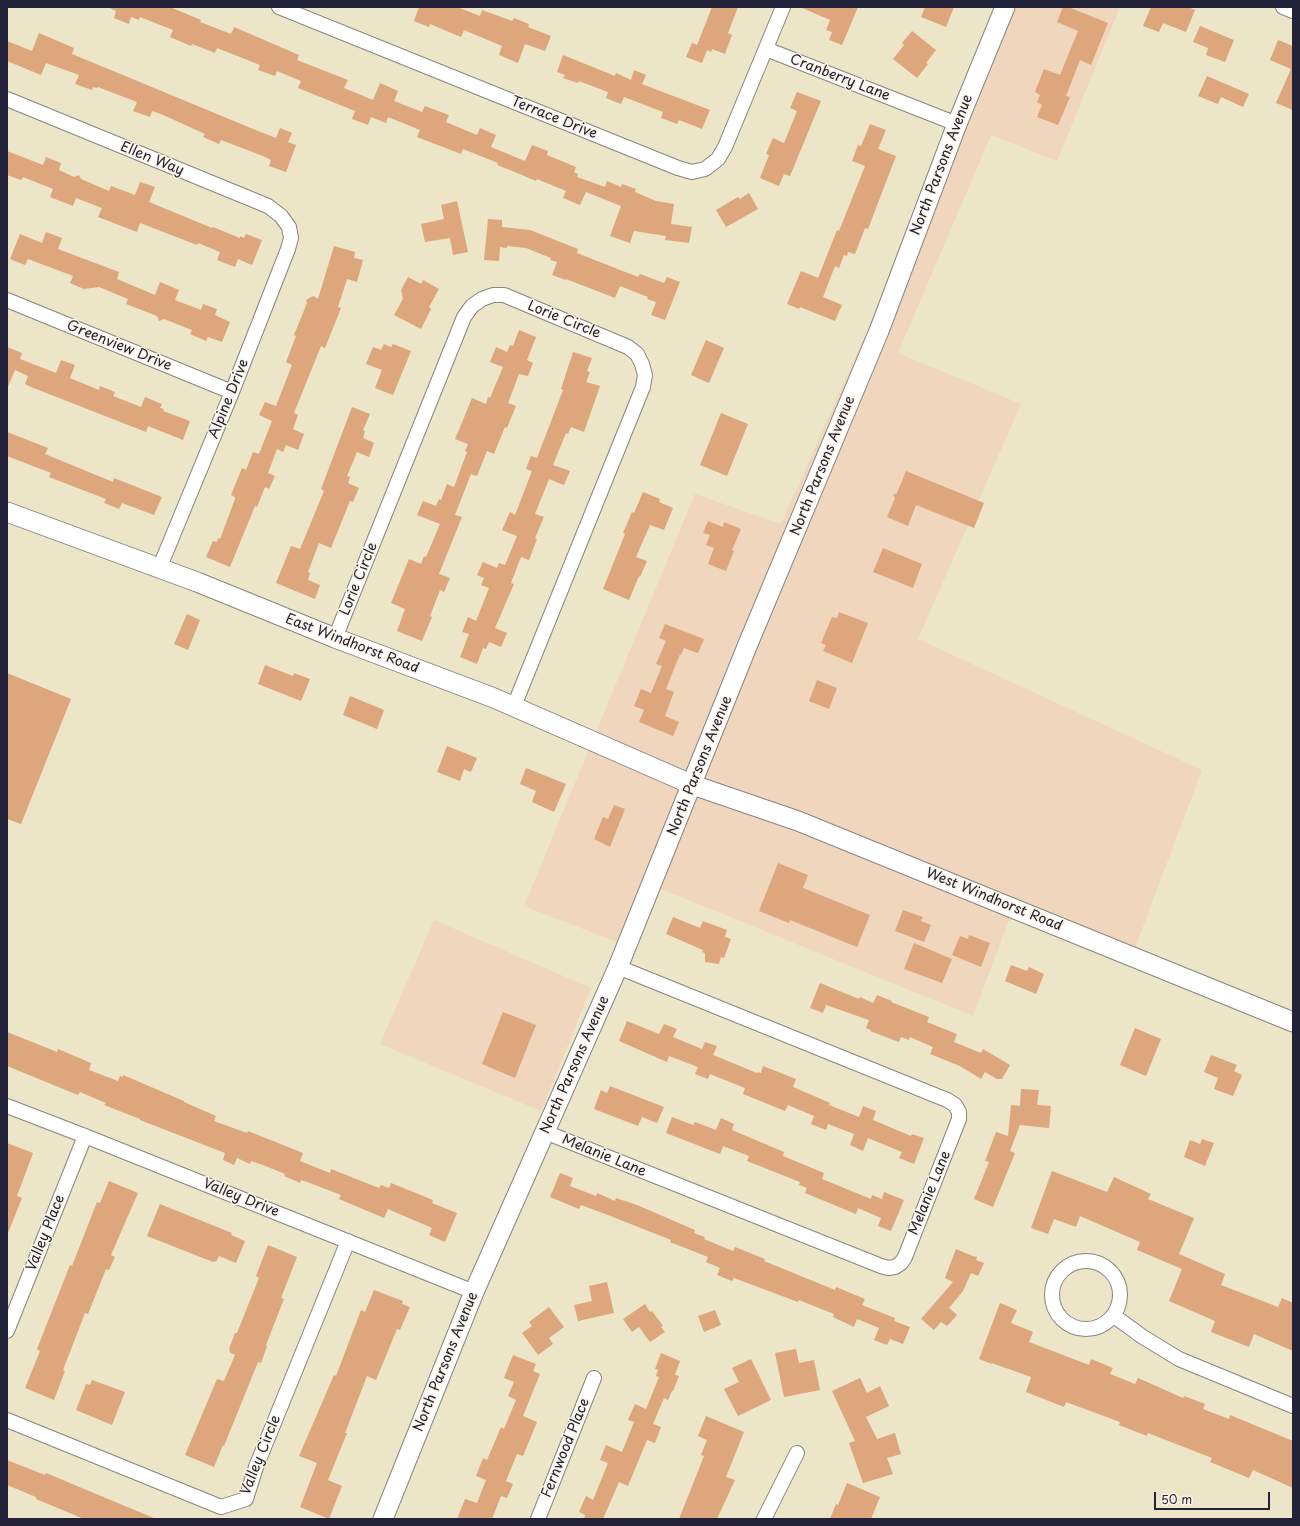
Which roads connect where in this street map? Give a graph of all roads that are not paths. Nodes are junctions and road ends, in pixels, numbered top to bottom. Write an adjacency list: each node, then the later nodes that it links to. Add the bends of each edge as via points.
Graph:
1 (279, 7): 5 (street, Terrace Drive)
2 (783, 7): 7 (street)
3 (1005, 7): 9 (main road, North Parsons Avenue)
4 (1283, 7): 6 (street)
5 (296, 10): 7 (street, Terrace Drive, via 692,172 705,169 718,159)
6 (1293, 11)
7 (766, 49): 9 (street, Cranberry Lane)
8 (7, 99): 10 (street, Ellen Way, via 268,206 281,216)
9 (957, 124): 17 (main road, North Parsons Avenue, via 878,330 748,644)
10 (289, 227): 12 (street, Alpine Drive, via 291,238 288,249)
11 (7, 300): 12 (street, Greenview Drive)
12 (232, 392): 14 (street, Alpine Drive)
13 (7, 512): 14 (main road, East Windhorst Road)
14 (160, 569): 15 (main road, East Windhorst Road)
15 (336, 638): 16 (main road, East Windhorst Road); 16 (street, Lorie Circle, via 464,317 472,306 482,299 504,295 628,347 637,354 645,376 643,387)
16 (514, 706): 17 (main road, East Windhorst Road)
17 (693, 785): 18 (main road, North Parsons Avenue); 19 (main road, West Windhorst Road, via 798,821)
18 (618, 967): 21 (main road, North Parsons Avenue); 21 (street, Melanie Lane, via 955,1105 960,1119 905,1257 896,1267 881,1266)
19 (1293, 1022)
20 (7, 1106): 22 (street, Valley Drive)
21 (545, 1132): 24 (main road, North Parsons Avenue)
22 (85, 1136): 23 (street, Valley Drive); 26 (street, Valley Place)
23 (348, 1241): 24 (street, Valley Drive); 29 (street, Valley Circle, via 256,1467 246,1499 221,1507)
24 (474, 1292): 31 (main road, North Parsons Avenue)
25 (1114, 1316): 25 (street, via 1121,1295 1114,1274 1096,1262 1085,1260 1064,1268 1053,1286 1052,1298 1055,1309 1062,1319 1071,1326 1083,1329 1094,1328); 28 (street, via 1179,1359)
26 (7, 1331)
27 (594, 1378): 32 (street, Fernwood Place)
28 (1293, 1406)
29 (7, 1420)
30 (797, 1453): 33 (street)
31 (383, 1519)
32 (538, 1519)
33 (764, 1519)

